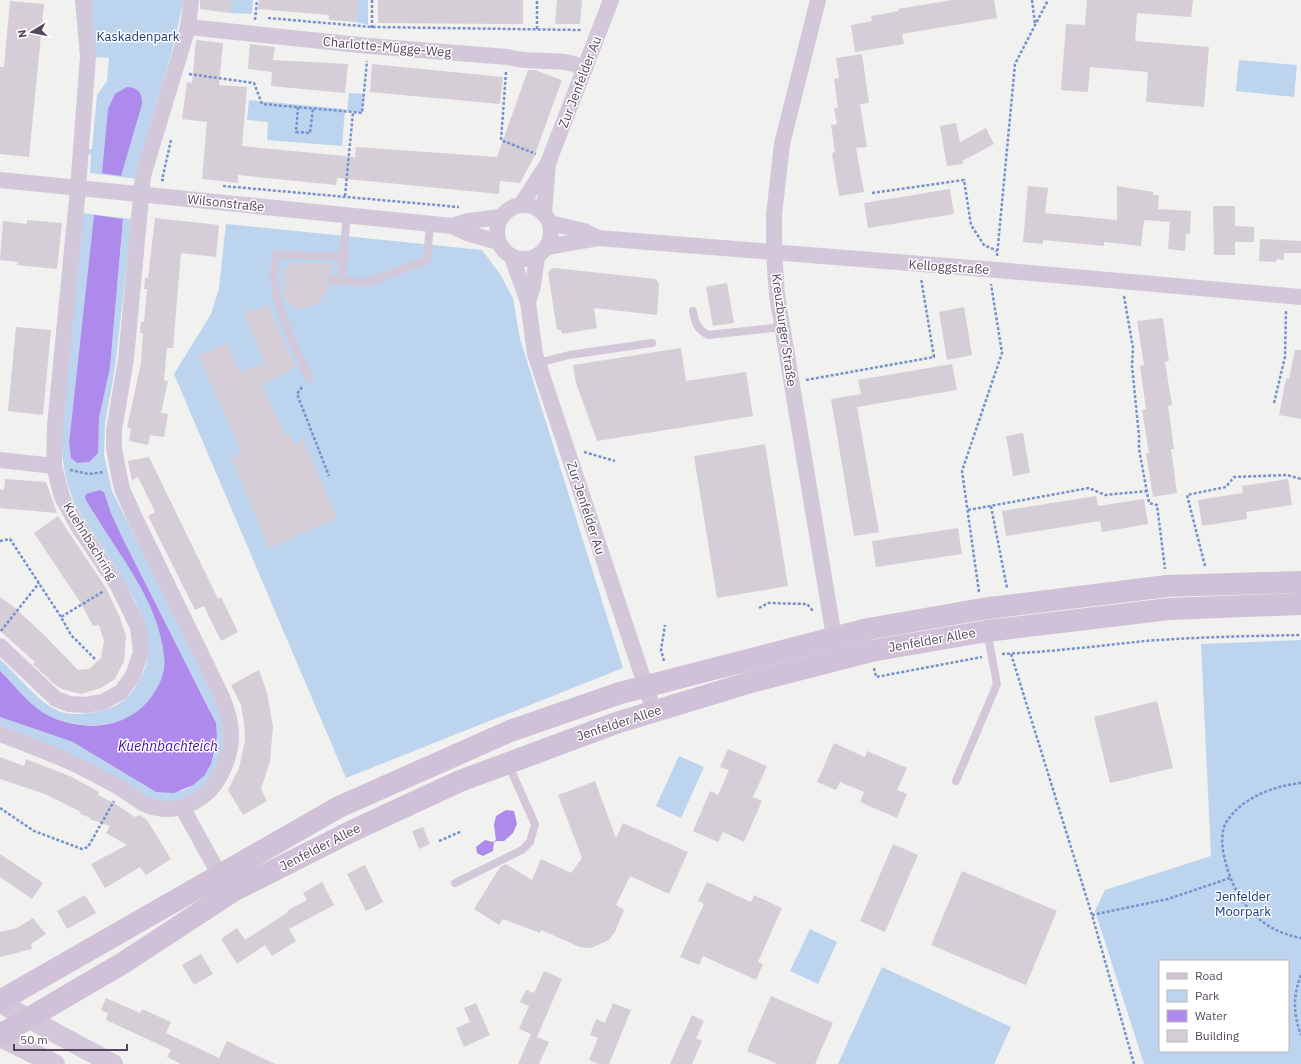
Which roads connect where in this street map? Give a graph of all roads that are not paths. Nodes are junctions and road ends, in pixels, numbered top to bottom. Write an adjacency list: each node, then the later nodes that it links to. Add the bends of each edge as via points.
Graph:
1 (83, 0): 9 (street, via 88,56)
2 (191, 0): 5 (street)
3 (611, 0): 6 (street, Zur Jenfelder Au)
4 (818, 0): 20 (street, Kreuzburger Straße, via 782,144 774,215)
5 (188, 27): 6 (street, Charlotte-Mügge-Weg, via 370,47 508,57 519,61 554,61 578,64); 10 (street, via 145,170)
6 (585, 69): 7 (street, Zur Jenfelder Au)
7 (542, 162): 11 (street, Zur Jenfelder Au); 14 (street, Zur Jenfelder Au)
8 (0, 180): 9 (street, Wilsonstraße)
9 (78, 188): 10 (street, Wilsonstraße); 31 (street, Kuehnbachring, via 55,426)
10 (142, 194): 12 (street, Wilsonstraße); 45 (street, via 126,358 114,430 114,448 122,489 222,697 230,718 232,739 220,777 199,800)
11 (521, 205): 13 (street); 14 (street, via 534,206)
12 (347, 215): 15 (street, Wilsonstraße); 21 (lane)
13 (501, 217): 16 (street, Wilsonstraße, via 468,221); 18 (street, via 497,227)
14 (547, 219): 17 (street, Kelloggstraße); 19 (street, via 551,236)
15 (430, 223): 16 (street, Wilsonstraße); 21 (lane, via 427,260 369,282 336,281)
16 (452, 226): 18 (street, Wilsonstraße)
17 (598, 238): 19 (street, Kelloggstraße); 20 (street, Kelloggstraße)
18 (498, 242): 22 (street)
19 (542, 252): 22 (street, via 522,260); 24 (street, Zur Jenfelder Au)
20 (774, 253): 23 (street, Kelloggstraße); 26 (street, Kreuzburger Straße)
21 (343, 257): 29 (lane, via 277,254 274,264 276,299)
22 (512, 257): 24 (street, Zur Jenfelder Au)
23 (1294, 296)
24 (528, 302): 28 (street, Zur Jenfelder Au)
25 (693, 311): 26 (lane, via 695,323 708,335)
26 (782, 327): 34 (street, Kreuzburger Straße)
27 (652, 343): 28 (lane, via 569,355)
28 (538, 363): 39 (street, Zur Jenfelder Au)
29 (309, 379)
30 (0, 460): 31 (street)
31 (54, 466): 36 (street, Kuehnbachring, via 57,483 68,510 116,583 138,627 141,652 133,676 121,692 104,702 85,705 69,704 56,699)
32 (1301, 582): 34 (main road, Jenfelder Allee, via 1167,586 982,609 880,626)
33 (1301, 604): 35 (main road, Jenfelder Allee, via 1169,609)
34 (832, 628): 37 (street, Kreuzburger Straße); 38 (main road, Jenfelder Allee)
35 (987, 631): 37 (main road, Jenfelder Allee, via 871,651); 43 (lane, via 997,684)
36 (0, 646)
37 (838, 661): 38 (main road, Jenfelder Allee)
38 (764, 668): 39 (main road, Jenfelder Allee); 40 (main road, Jenfelder Allee)
39 (646, 686): 40 (street, Zur Jenfelder Au); 44 (main road, Jenfelder Allee, via 510,731)
40 (654, 711): 42 (main road, Jenfelder Allee)
41 (0, 734): 45 (street, via 63,758 120,788 144,804 157,808)
42 (508, 763): 44 (main road, Jenfelder Allee); 47 (lane, via 535,824 530,842 522,850)
43 (956, 781)
44 (419, 785): 46 (main road, Jenfelder Allee, via 339,807); 48 (main road, Jenfelder Allee, via 352,831)
45 (182, 807): 46 (street)
46 (219, 874): 48 (main road); 49 (main road, Jenfelder Allee)
47 (455, 883)
48 (222, 898): 50 (main road, Jenfelder Allee, via 123,962)
49 (0, 1002): 50 (street)
50 (29, 1018): 51 (main road, Jenfelder Allee); 53 (street)
51 (0, 1036): 52 (street)
52 (55, 1064)
53 (113, 1064)

